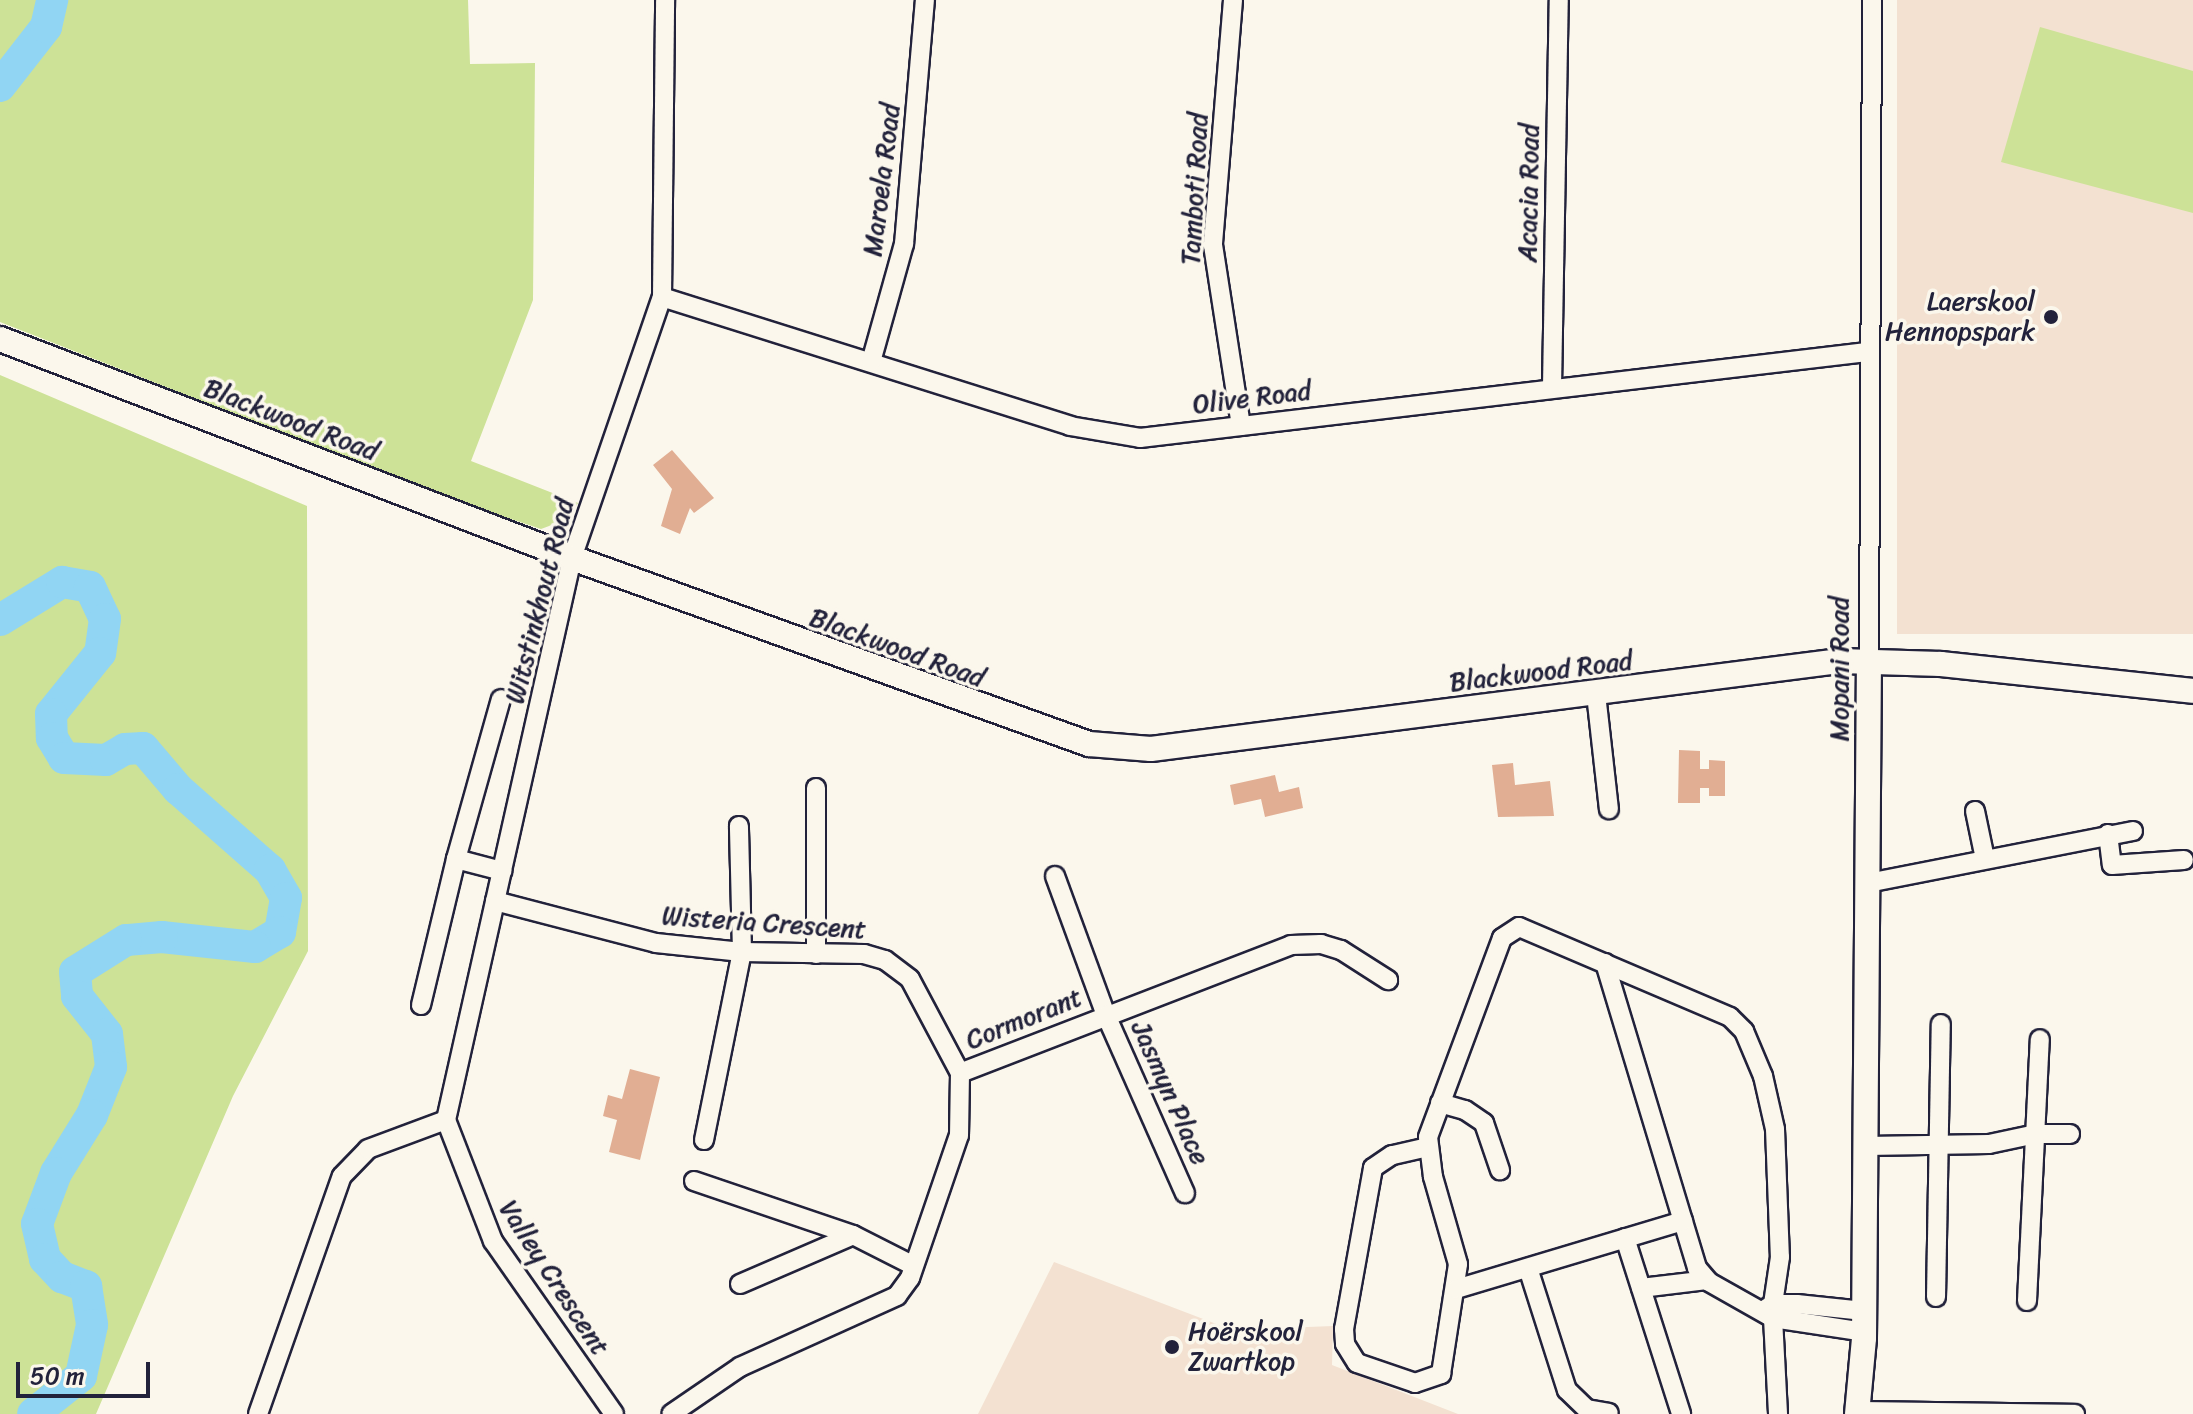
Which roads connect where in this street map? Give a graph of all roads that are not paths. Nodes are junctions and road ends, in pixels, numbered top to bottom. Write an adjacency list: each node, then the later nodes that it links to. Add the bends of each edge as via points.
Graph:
1 (665, 0): 6 (street, Witstinkhout Road)
2 (925, 0): 9 (street, Maroela Road, via 904,244)
3 (1233, 0): 11 (street, Tamboti Road, via 1213,245)
4 (1559, 0): 10 (street, Acacia Road)
5 (1872, 0): 8 (street, Mopani Road)
6 (662, 297): 9 (street, Olive Road); 12 (street, Witstinkhout Road)
7 (0, 339): 12 (street, Blackwood Road)
8 (1867, 352): 10 (street, Olive Road); 13 (street, Mopani Road)
9 (871, 362): 11 (street, Olive Road, via 1112,435 1140,438)
10 (1552, 387): 11 (street, Olive Road)
11 (1241, 426)
12 (572, 558): 15 (street, Blackwood Road, via 1016,721 1110,747 1151,749); 27 (street, Witstinkhout Road)
13 (1869, 667): 14 (street, Blackwood Road); 15 (street, Blackwood Road, via 1819,665); 17 (street, Blackwood Road); 29 (street, Mopani Road)
14 (2193, 691)
15 (1596, 694): 19 (street)
16 (501, 699): 24 (street)
17 (2193, 706)
18 (816, 788): 32 (street)
19 (1609, 809)
20 (1975, 811): 25 (street)
21 (739, 826): 31 (street)
22 (2133, 831): 23 (street)
23 (2108, 834): 25 (street); 26 (street, via 2112,865)
24 (456, 859): 27 (street); 35 (street)
25 (1985, 859): 29 (street)
26 (2184, 860)
27 (502, 871): 30 (street, Witstinkhout Road)
28 (1055, 876): 36 (street, Jasmyn Place)
29 (1868, 883): 46 (street, Mopani Road)
30 (495, 901): 31 (street, Wisteria Crescent, via 656,943); 41 (street, Witstinkhout Road)
31 (742, 952): 32 (street, Wisteria Crescent); 44 (street)
32 (816, 954): 39 (street, Wisteria Crescent, via 872,956 902,970)
33 (1605, 963): 40 (street, via 1519,927 1511,929 1491,959); 51 (street); 62 (street, via 1730,1017 1744,1031 1763,1076 1775,1129 1780,1257)
34 (1388, 980): 36 (street, Cormorant, via 1341,950 1291,945)
35 (421, 1005)
36 (1106, 1015): 39 (street, Cormorant); 50 (street, Jasmyn Place)
37 (1941, 1024): 45 (street)
38 (2040, 1039): 42 (street)
39 (960, 1073): 54 (street, via 959,1135)
40 (1440, 1103): 47 (street); 48 (street, via 1484,1123)
41 (446, 1120): 66 (street, via 368,1149 342,1176); 67 (street, Valley Crescent, via 493,1241)
42 (2036, 1134): 43 (street); 45 (street, via 1989,1144); 61 (street)
43 (2070, 1134)
44 (704, 1140)
45 (1938, 1145): 46 (street); 60 (street)
46 (1866, 1146): 63 (street, Mopani Road)
47 (1428, 1147): 59 (street, via 1458,1264); 59 (street, via 1392,1155 1373,1168 1344,1329 1350,1355 1396,1379 1431,1380 1443,1366)
48 (1500, 1170)
49 (694, 1181): 52 (street)
50 (1185, 1193)
51 (1683, 1221): 53 (street); 56 (street, via 1689,1248)
52 (853, 1235): 54 (street); 57 (street)
53 (1625, 1238): 55 (street); 58 (street)
54 (914, 1266): 68 (street, via 897,1296 740,1367)
55 (1528, 1268): 59 (street); 64 (street, via 1567,1390 1587,1409)
56 (1707, 1280): 58 (street); 62 (street)
57 (740, 1284)
58 (1641, 1288): 69 (street)
59 (1456, 1289)
60 (1936, 1297)
61 (2027, 1301)
62 (1770, 1311): 63 (street); 70 (street)
63 (1864, 1327): 65 (street, Mopani Road)
64 (1609, 1413)
65 (1866, 1413): 71 (street)
66 (258, 1414)
67 (614, 1414)
68 (671, 1414)
69 (1681, 1414)
70 (1778, 1414)
71 (2075, 1414)

